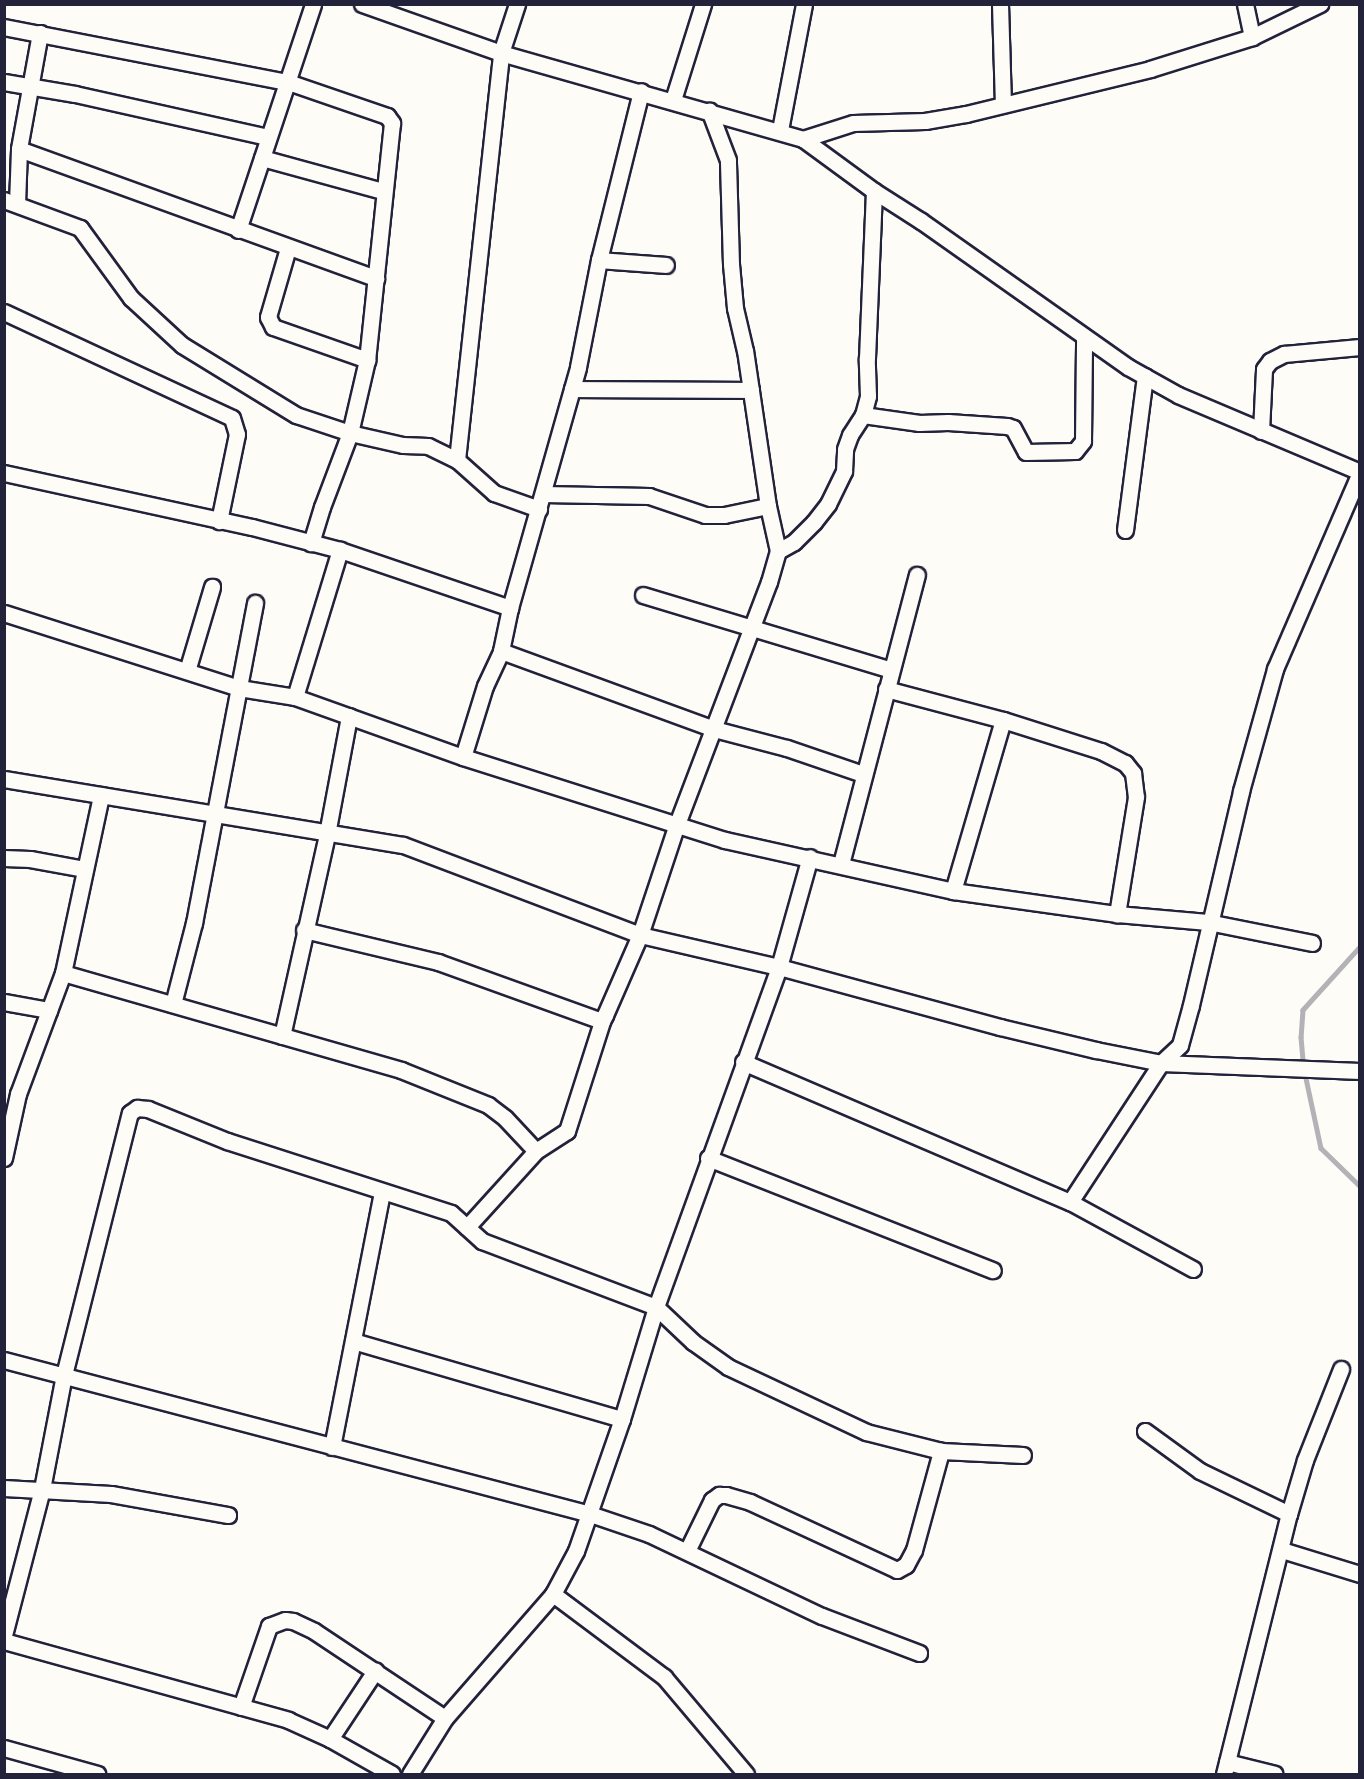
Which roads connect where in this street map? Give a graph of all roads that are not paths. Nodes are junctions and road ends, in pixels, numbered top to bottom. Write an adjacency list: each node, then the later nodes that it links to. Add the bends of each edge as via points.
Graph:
1 (313, 4): 14 (street)
2 (362, 4): 12 (street)
3 (517, 4): 12 (street)
4 (704, 4): 17 (street)
5 (804, 4): 20 (street)
6 (1000, 4): 18 (street)
7 (1245, 4): 11 (street)
8 (1320, 4): 11 (street)
9 (4, 27): 10 (street)
10 (40, 33): 14 (street); 15 (street)
11 (1252, 37): 18 (street, via 1150,69)
12 (501, 53): 16 (street); 43 (street)
13 (4, 82): 15 (street)
14 (288, 82): 21 (street); 25 (street, via 387,116 392,123)
15 (30, 85): 21 (street); 23 (street)
16 (641, 91): 17 (street); 30 (street)
17 (673, 100): 19 (street)
18 (1003, 104): 22 (street, via 943,118 853,123)
19 (709, 110): 20 (street); 39 (street, via 728,160 735,308)
20 (780, 130): 22 (street)
21 (268, 137): 24 (street)
22 (803, 139): 26 (street)
23 (19, 149): 27 (street); 28 (street)
24 (262, 158): 25 (street); 28 (street)
25 (383, 191): 32 (street)
26 (874, 191): 34 (street); 40 (street, via 868,396)
27 (11, 202): 42 (street, via 80,228 130,298 182,345 296,415)
28 (238, 230): 29 (street)
29 (288, 248): 32 (street); 36 (street, via 268,317 273,327)
30 (599, 260): 31 (street); 38 (street)
31 (666, 265)
32 (376, 278): 36 (street)
33 (4, 312): 48 (street, via 232,418 237,434)
34 (1084, 337): 37 (street); 40 (street, via 1083,441 1075,451 1026,452 1007,426 919,423)
35 (1359, 347): 41 (street, via 1284,354 1270,362 1264,369)
36 (367, 360): 42 (street)
37 (1145, 376): 41 (street, via 1178,395); 49 (street)
38 (572, 390): 39 (street); 46 (street)
39 (751, 390): 47 (street)
40 (863, 415): 52 (street, via 850,435 844,471 828,504 801,536)
41 (1261, 431): 44 (street)
42 (350, 434): 43 (street, via 428,446); 50 (street)
43 (457, 460): 46 (street, via 494,494)
44 (1359, 472): 82 (street, via 1275,669)
45 (4, 473): 48 (street)
46 (541, 502): 47 (street, via 649,496 705,515); 57 (street)
47 (768, 506): 52 (street)
48 (219, 520): 50 (street)
49 (1125, 530)
50 (311, 543): 51 (street)
51 (340, 550): 57 (street); 65 (street)
52 (778, 551): 59 (street)
53 (916, 575): 61 (street)
54 (212, 587): 62 (street)
55 (643, 595): 59 (street)
56 (255, 603): 63 (street)
57 (510, 608): 60 (street)
58 (4, 614): 62 (street)
59 (751, 627): 61 (street); 68 (street)
60 (501, 651): 68 (street); 69 (street, via 485,686)
61 (891, 670): 64 (street)
62 (187, 671): 63 (street)
63 (239, 687): 65 (street); 73 (street)
64 (886, 689): 67 (street); 70 (street)
65 (295, 697): 66 (street)
66 (349, 716): 69 (street); 75 (street)
67 (1003, 720): 80 (street); 81 (street, via 1101,751 1133,773 1136,797)
68 (714, 729): 70 (street); 74 (street)
69 (463, 757): 74 (street)
70 (863, 774): 78 (street)
71 (4, 780): 72 (street)
72 (101, 795): 73 (street); 79 (street)
73 (216, 814): 75 (street); 89 (street)
74 (677, 824): 76 (street, via 725,840); 84 (street)
75 (327, 834): 83 (street); 84 (street, via 403,845)
76 (810, 857): 78 (street); 86 (street)
77 (4, 858): 79 (street)
78 (841, 864): 80 (street)
79 (85, 869): 87 (street)
80 (953, 891): 81 (street)
81 (1117, 914): 82 (street)
82 (1208, 922): 85 (street); 94 (street, via 1179,1045)
83 (304, 930): 91 (street, via 438,962); 92 (street)
84 (640, 935): 86 (street); 91 (street)
85 (1312, 943)
86 (778, 967): 93 (street); 94 (street, via 1000,1027)
87 (63, 973): 89 (street); 90 (street)
88 (4, 1002): 90 (street)
89 (173, 1004): 92 (street)
90 (49, 1010): 97 (street, via 18,1094)
91 (602, 1021): 96 (street, via 567,1131)
92 (282, 1036): 96 (street, via 400,1070 488,1105)
93 (743, 1062): 98 (street); 100 (street)
94 (1161, 1063): 95 (street); 100 (street)
95 (1359, 1071)
96 (536, 1151): 101 (street)
97 (4, 1158)
98 (708, 1158): 103 (street); 104 (street)
99 (382, 1192): 101 (street, via 450,1213); 105 (street); 108 (street, via 137,1108 130,1113)
100 (1070, 1202): 102 (street)
101 (467, 1227): 104 (street, via 482,1241)
102 (1193, 1269)
103 (993, 1270)
104 (656, 1307): 109 (street); 112 (street, via 708,1355 762,1384 866,1432)
105 (353, 1341): 109 (street); 111 (street)
106 (4, 1360): 108 (street)
107 (1341, 1369): 117 (street, via 1305,1460)
108 (64, 1376): 111 (street); 115 (street)
109 (622, 1419): 116 (street)
110 (1145, 1431): 117 (street, via 1200,1472)
111 (332, 1447): 116 (street)
112 (941, 1451): 113 (street); 120 (street, via 914,1550 906,1565 897,1570 750,1502 726,1495 712,1500)
113 (1023, 1455)
114 (4, 1488): 115 (street)
115 (42, 1489): 118 (street, via 111,1494); 123 (street)
116 (590, 1514): 120 (street); 122 (street)
117 (1289, 1514): 119 (street)
118 (228, 1515)
119 (1282, 1550): 121 (street); 131 (street)
120 (687, 1551): 125 (street, via 822,1616)
121 (1359, 1574)
122 (553, 1594): 128 (street); 135 (street, via 664,1677)
123 (4, 1635)
124 (4, 1641): 127 (street)
125 (919, 1653)
126 (375, 1671): 127 (street, via 304,1625 275,1622 269,1626); 128 (street); 129 (street)
127 (241, 1707): 129 (street, via 288,1720)
128 (445, 1718): 134 (street)
129 (330, 1738): 133 (street)
130 (4, 1748): 132 (street)
131 (1226, 1768): 136 (street)
132 (97, 1774)
133 (392, 1774)
134 (410, 1774)
135 (747, 1774)
136 (1275, 1774)

